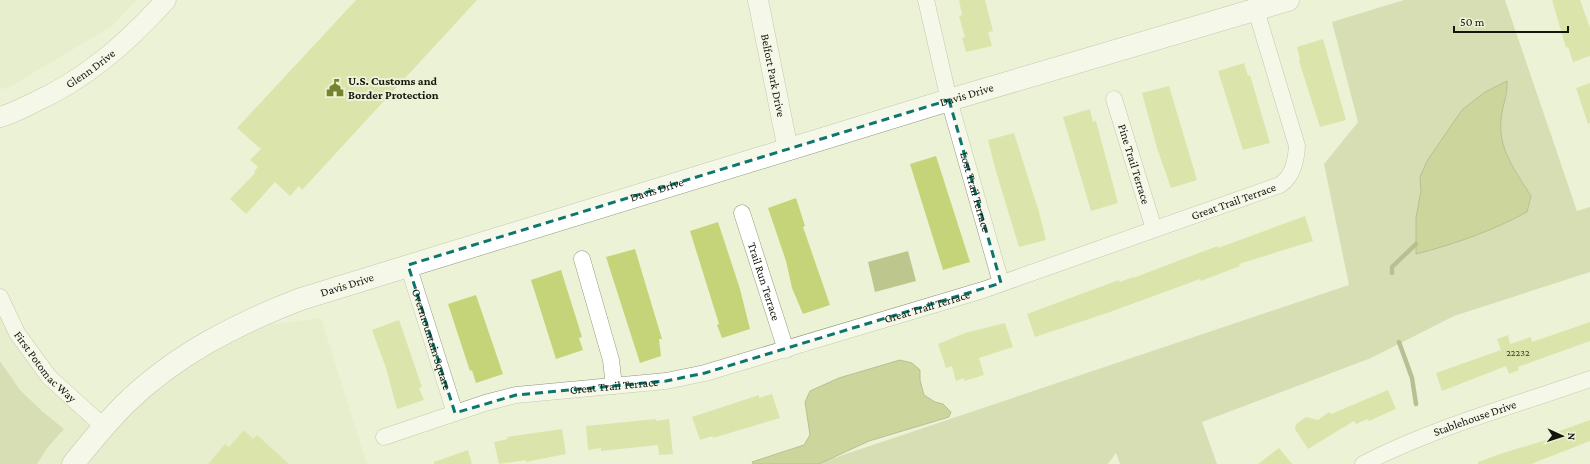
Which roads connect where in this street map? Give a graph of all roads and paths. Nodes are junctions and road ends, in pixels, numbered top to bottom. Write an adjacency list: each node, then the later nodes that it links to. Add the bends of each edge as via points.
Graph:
1 (166, 0): 8 (street, Glenn Drive, via 137,32 99,64 53,94)
2 (758, 0): 9 (street, Belfort Park Drive)
3 (926, 0): 6 (street, Lost Trail Terrace)
4 (1288, 0): 5 (main road, Davis Drive)
5 (1256, 10): 6 (main road, Davis Drive); 11 (street, Great Trail Terrace, via 1297,146 1291,172 1280,185)
6 (949, 100): 9 (main road, Davis Drive); 14 (street, Lost Trail Terrace)
7 (1114, 100): 11 (street, Pine Trail Terrace)
8 (0, 117)
9 (788, 150): 13 (main road, Davis Drive)
10 (742, 213): 16 (street, Trail Run Terrace)
11 (1154, 229): 14 (street, Great Trail Terrace)
12 (582, 259): 18 (street, via 611,360)
13 (408, 265): 19 (street, Overmountain Square); 20 (main road, Davis Drive, via 301,299 255,317 214,338 172,364 125,404)
14 (1001, 283): 16 (street, Great Trail Terrace)
15 (0, 297): 20 (street, First Potomac Way, via 17,333 50,377)
16 (786, 350): 18 (street, Great Trail Terrace, via 705,374)
17 (1590, 379): 23 (street, Stablehouse Drive, via 1428,435)
18 (614, 386): 19 (street, Great Trail Terrace, via 516,395)
19 (455, 413): 21 (street, Great Trail Terrace)
20 (104, 426): 22 (main road, Davis Drive)
21 (384, 437)
22 (73, 464)
23 (1363, 464)

